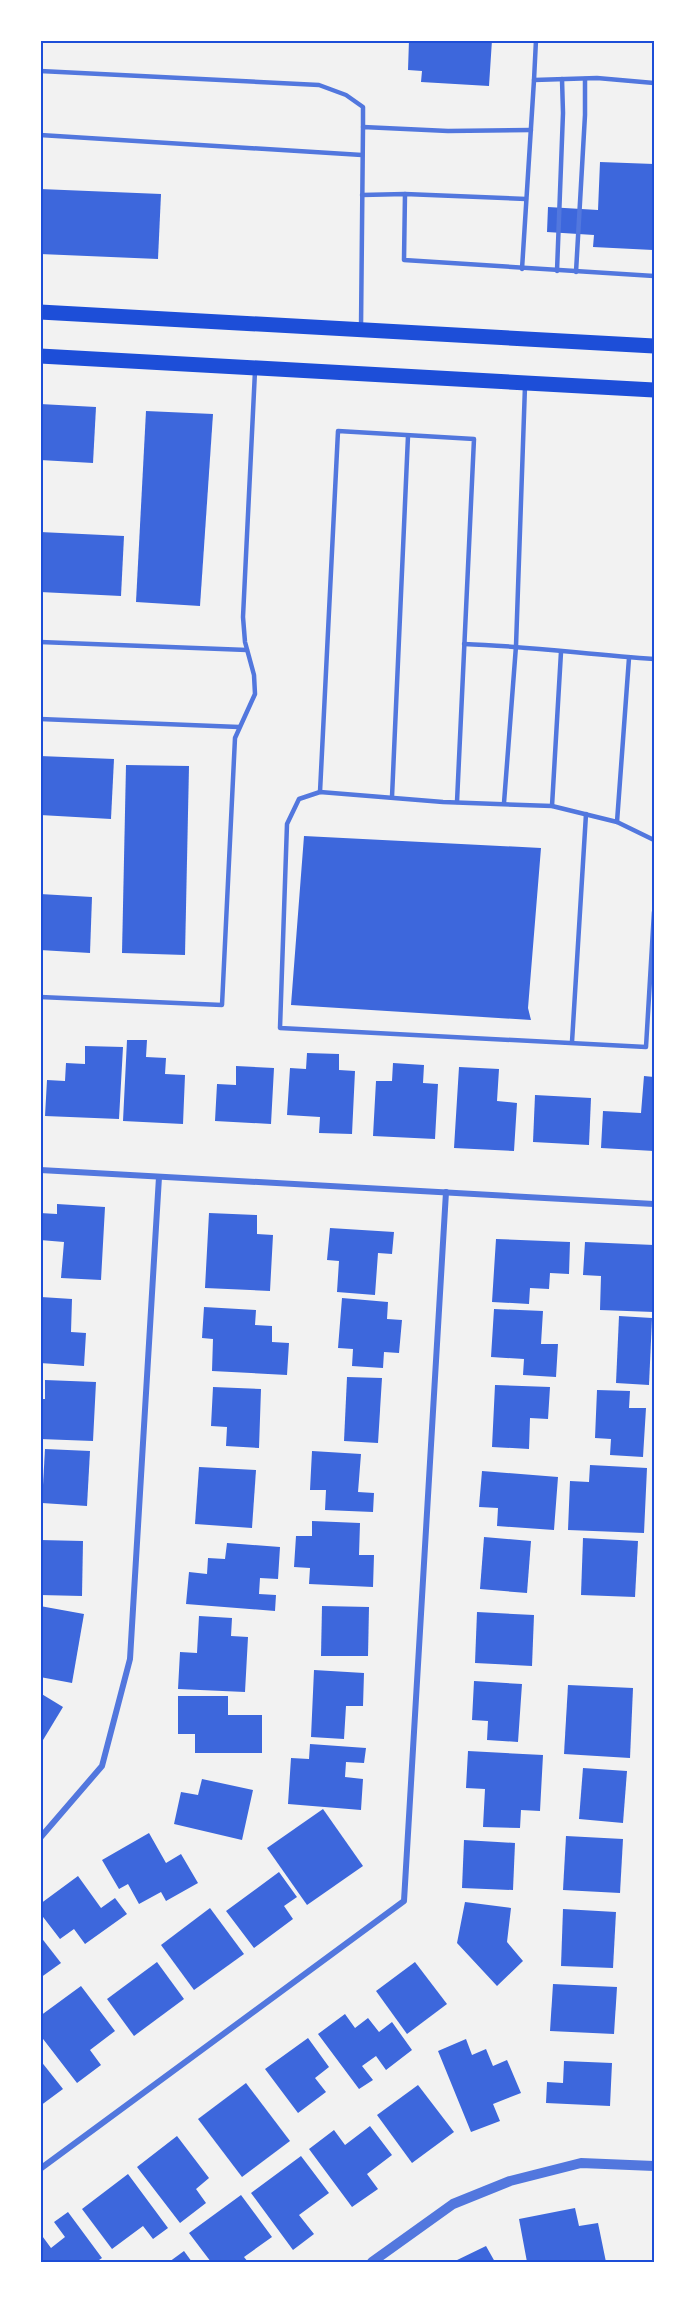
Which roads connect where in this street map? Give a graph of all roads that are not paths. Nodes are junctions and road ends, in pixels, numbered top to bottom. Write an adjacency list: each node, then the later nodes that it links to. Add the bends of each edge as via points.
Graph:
1 (536, 40): 5 (lane)
2 (40, 70): 7 (lane, via 319,85 346,95 363,107)
3 (562, 79): 4 (lane); 5 (lane); 15 (lane)
4 (585, 79): 6 (lane); 16 (lane)
5 (534, 80): 8 (lane)
6 (654, 83)
7 (363, 127): 8 (lane); 10 (lane)
8 (531, 130): 13 (lane)
9 (40, 135): 10 (lane)
10 (362, 155): 12 (lane)
11 (405, 194): 12 (lane); 13 (lane); 14 (lane, via 404,260)
12 (362, 195): 19 (lane)
13 (526, 199): 14 (lane)
14 (522, 268): 15 (lane)
15 (557, 271): 16 (lane)
16 (576, 272): 17 (lane)
17 (654, 276)
18 (40, 312): 19 (main road)
19 (361, 330): 20 (main road)
20 (654, 346)
21 (40, 356): 22 (main road)
22 (256, 368): 23 (main road); 29 (lane, via 243,617)
23 (525, 383): 24 (main road); 28 (lane)
24 (654, 390)
25 (408, 436): 27 (lane, via 474,440); 35 (lane, via 338,431); 36 (lane)
26 (40, 642): 29 (lane)
27 (464, 644): 28 (lane); 37 (lane)
28 (516, 646): 30 (lane); 38 (lane)
29 (247, 650): 34 (lane, via 255,694)
30 (561, 652): 31 (lane); 39 (lane)
31 (629, 658): 32 (lane); 41 (lane)
32 (654, 659)
33 (40, 719): 34 (lane)
34 (239, 727): 44 (lane, via 235,738 222,1005)
35 (320, 792): 36 (lane); 45 (lane, via 299,799 287,824 280,1028)
36 (392, 797): 37 (lane)
37 (457, 802): 38 (lane)
38 (504, 802): 39 (lane)
39 (552, 806): 40 (lane)
40 (586, 814): 41 (lane); 45 (lane)
41 (617, 822): 42 (lane)
42 (654, 840)
43 (654, 912): 45 (lane, via 646,1047)
44 (40, 997)
45 (572, 1042)
46 (40, 1170): 47 (street)
47 (159, 1178): 48 (street); 50 (street, via 130,1659 102,1766)
48 (446, 1192): 49 (street); 52 (street, via 404,1901)
49 (654, 1204)
50 (40, 1838)
51 (654, 2166): 53 (street, via 581,2163 510,2181 453,2204)
52 (40, 2169)
53 (372, 2262)

